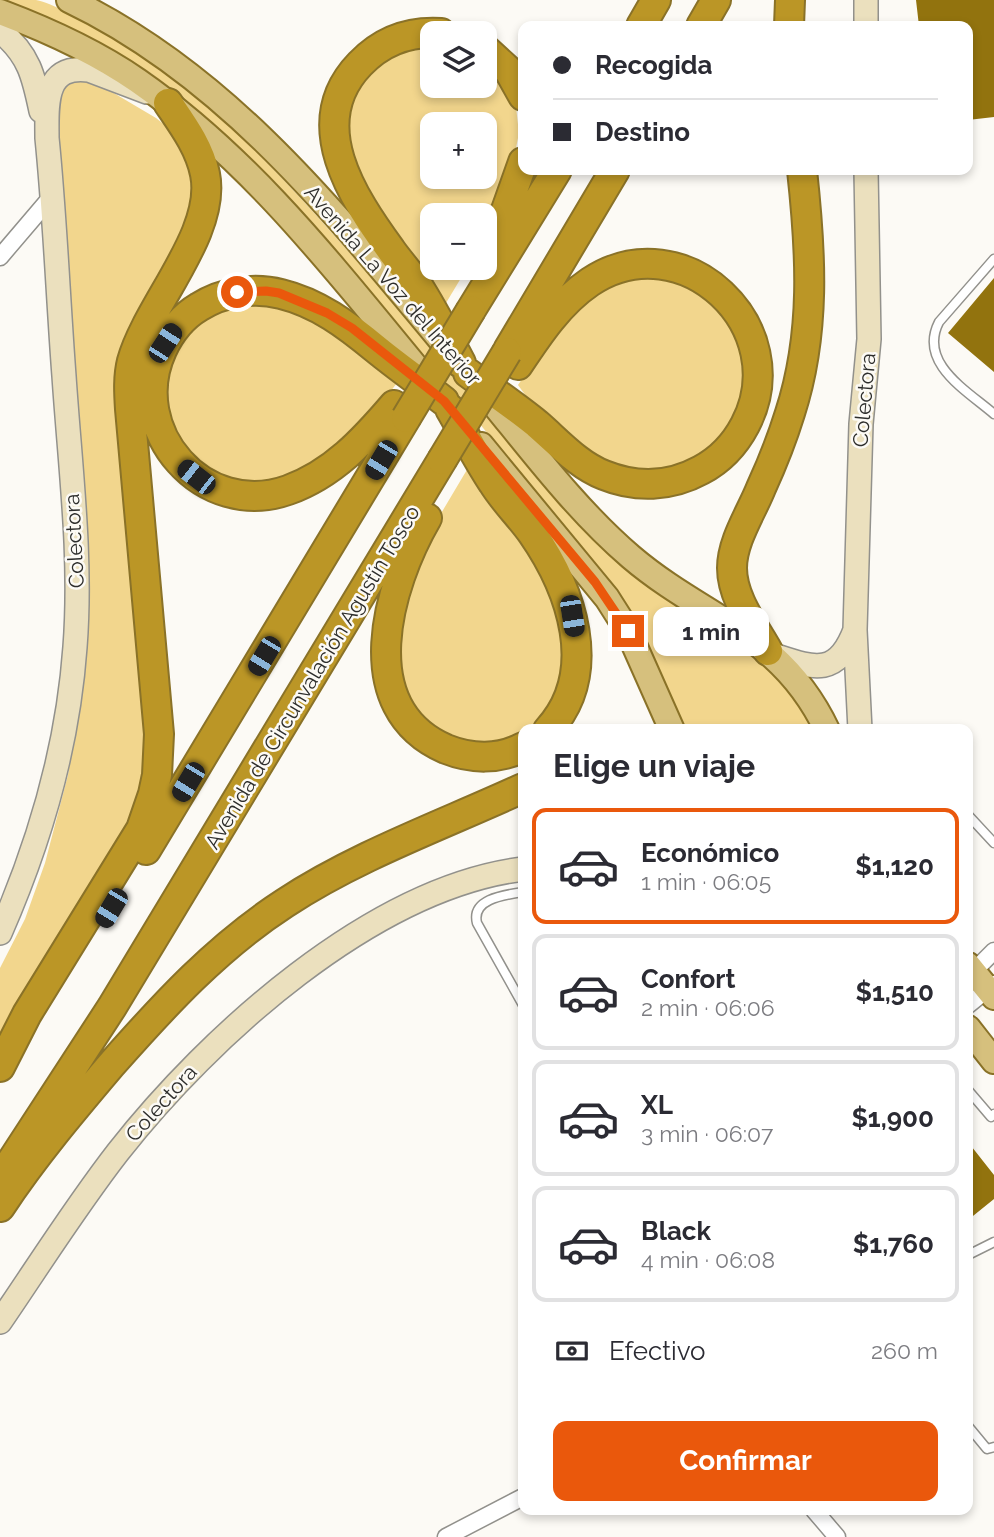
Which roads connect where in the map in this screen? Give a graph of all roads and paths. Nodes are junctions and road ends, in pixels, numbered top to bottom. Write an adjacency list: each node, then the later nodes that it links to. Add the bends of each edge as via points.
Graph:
1 (69, 0): 29 (main road, Avenida La Voz del Interior, via 146,42 227,104 339,221)
2 (656, 0): 7 (highway)
3 (716, 0): 8 (highway)
4 (790, 0): 9 (highway)
5 (866, 0): 10 (street)
6 (0, 12): 15 (main road, Avenida La Voz del Interior, via 93,54)
7 (644, 21)
8 (704, 21)
9 (789, 21)
10 (866, 21)
11 (0, 31): 16 (street, Colectora, via 33,72)
12 (420, 32): 29 (highway, via 383,46 351,74 341,92 334,134 352,188 419,287)
13 (497, 60): 14 (highway)
14 (518, 87)
15 (163, 99): 16 (street, Colectora, via 89,70 66,72 48,95); 30 (main road, Avenida La Voz del Interior, via 282,208); 53 (highway, via 201,159 207,199 137,346 129,377 159,734 157,775 136,837 27,1014)
16 (47, 138): 22 (street, Colectora)
17 (518, 175): 23 (highway)
18 (554, 175): 27 (highway)
19 (612, 175): 28 (highway, Avenida de Circunvalación Agustín Tosco)
20 (802, 175): 35 (highway, via 810,266 800,380 737,541 732,568 740,601)
21 (866, 175): 34 (street, Colectora, via 869,339 861,424)
22 (52, 196): 24 (street); 46 (street, Colectora, via 77,563 75,647 54,780)
23 (497, 228)
24 (0, 257)
25 (994, 259): 32 (lane, via 939,322 933,344 943,370)
26 (473, 280): 27 (highway)
27 (466, 304): 29 (highway, bridge)
28 (512, 359): 29 (highway, via 593,280 627,267 663,266 703,280 734,306 756,353 758,393 741,433 710,465 671,482 636,484 585,465 535,423); 30 (highway, Avenida de Circunvalación Agustín Tosco, bridge)
29 (453, 368): 31 (highway, bridge); 35 (main road, Avenida La Voz del Interior, via 610,538 645,568)
30 (460, 405): 31 (highway, via 341,320 266,291 223,295 183,319 165,343 152,387 159,429 185,468 223,490 253,496 286,491 317,476); 33 (highway, Avenida de Circunvalación Agustín Tosco, bridge); 36 (highway, via 494,485 544,551 568,602 577,647 575,676 565,707); 37 (main road, Avenida La Voz del Interior, via 607,598 628,631)
31 (400, 411): 54 (highway, via 144,855)
32 (994, 414)
33 (448, 466): 40 (highway, via 393,599 386,647 390,687 409,723 441,747 478,757); 57 (highway, Avenida de Circunvalación Agustín Tosco)
34 (855, 630): 35 (street, via 843,655 826,666 810,667); 39 (street, Colectora)
35 (770, 653): 38 (main road, Avenida La Voz del Interior, via 805,690)
36 (552, 724)
37 (670, 724)
38 (824, 724)
39 (860, 724)
40 (518, 749)
41 (518, 790): 58 (highway, via 344,870 236,938 190,978 129,1045 48,1139)
42 (973, 820): 43 (lane)
43 (994, 843)
44 (518, 870): 61 (street, Colectora, via 435,893 376,921 247,1017 183,1078 119,1151)
45 (518, 893): 49 (lane, via 484,903 475,914)
46 (0, 933)
47 (994, 951): 48 (street)
48 (983, 979): 50 (street)
49 (518, 996)
50 (973, 996)
51 (973, 1039): 52 (main road)
52 (994, 1061)
53 (0, 1067)
54 (0, 1083)
55 (973, 1096): 56 (lane, via 991,1117)
56 (994, 1114)
57 (0, 1179)
58 (0, 1207)
59 (994, 1242): 60 (lane)
60 (973, 1252)
61 (0, 1322)
62 (973, 1432): 63 (lane, via 987,1449)
63 (994, 1447)
64 (518, 1500): 66 (street)
65 (818, 1515): 67 (street)
66 (446, 1537)
67 (837, 1537)

